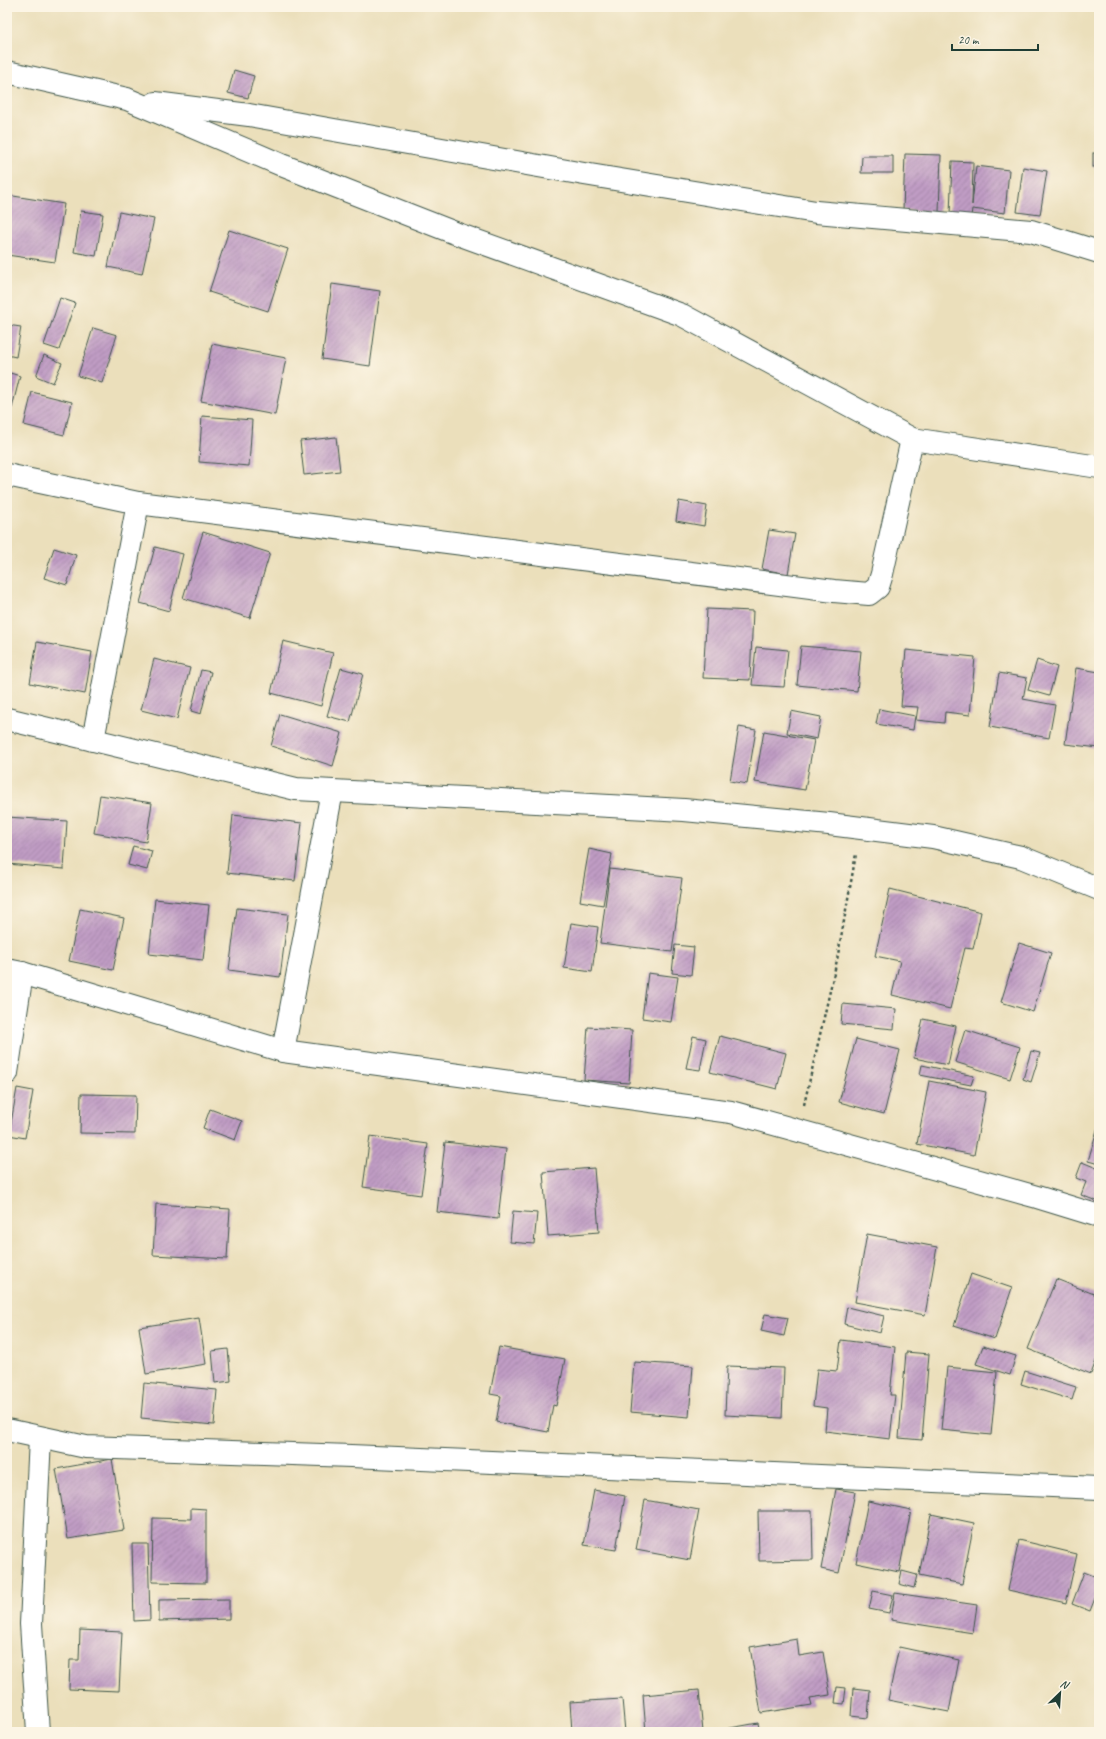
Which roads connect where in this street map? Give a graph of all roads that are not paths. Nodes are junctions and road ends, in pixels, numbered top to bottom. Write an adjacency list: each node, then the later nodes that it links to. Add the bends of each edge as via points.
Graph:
1 (7, 72): 2 (street)
2 (127, 99): 3 (street, via 249,115 576,173 816,212 1031,231); 4 (street, via 284,166 455,233 682,315)
3 (1099, 252)
4 (912, 439): 5 (street); 7 (street, via 882,574 878,587 869,594)
5 (1099, 467)
6 (7, 475): 7 (street)
7 (138, 503): 9 (street)
8 (7, 719): 9 (street)
9 (93, 740): 10 (street, via 296,789)
10 (332, 791): 11 (street, via 684,810 933,837 1021,857); 13 (street)
11 (1099, 889)
12 (15, 972): 13 (street); 14 (street)
13 (283, 1051): 15 (street, via 732,1112)
14 (7, 1073)
15 (1099, 1216)
16 (7, 1430): 17 (street)
17 (40, 1438): 18 (street, via 86,1447 358,1456); 19 (street, via 32,1624)
18 (1099, 1488)
19 (38, 1732)

